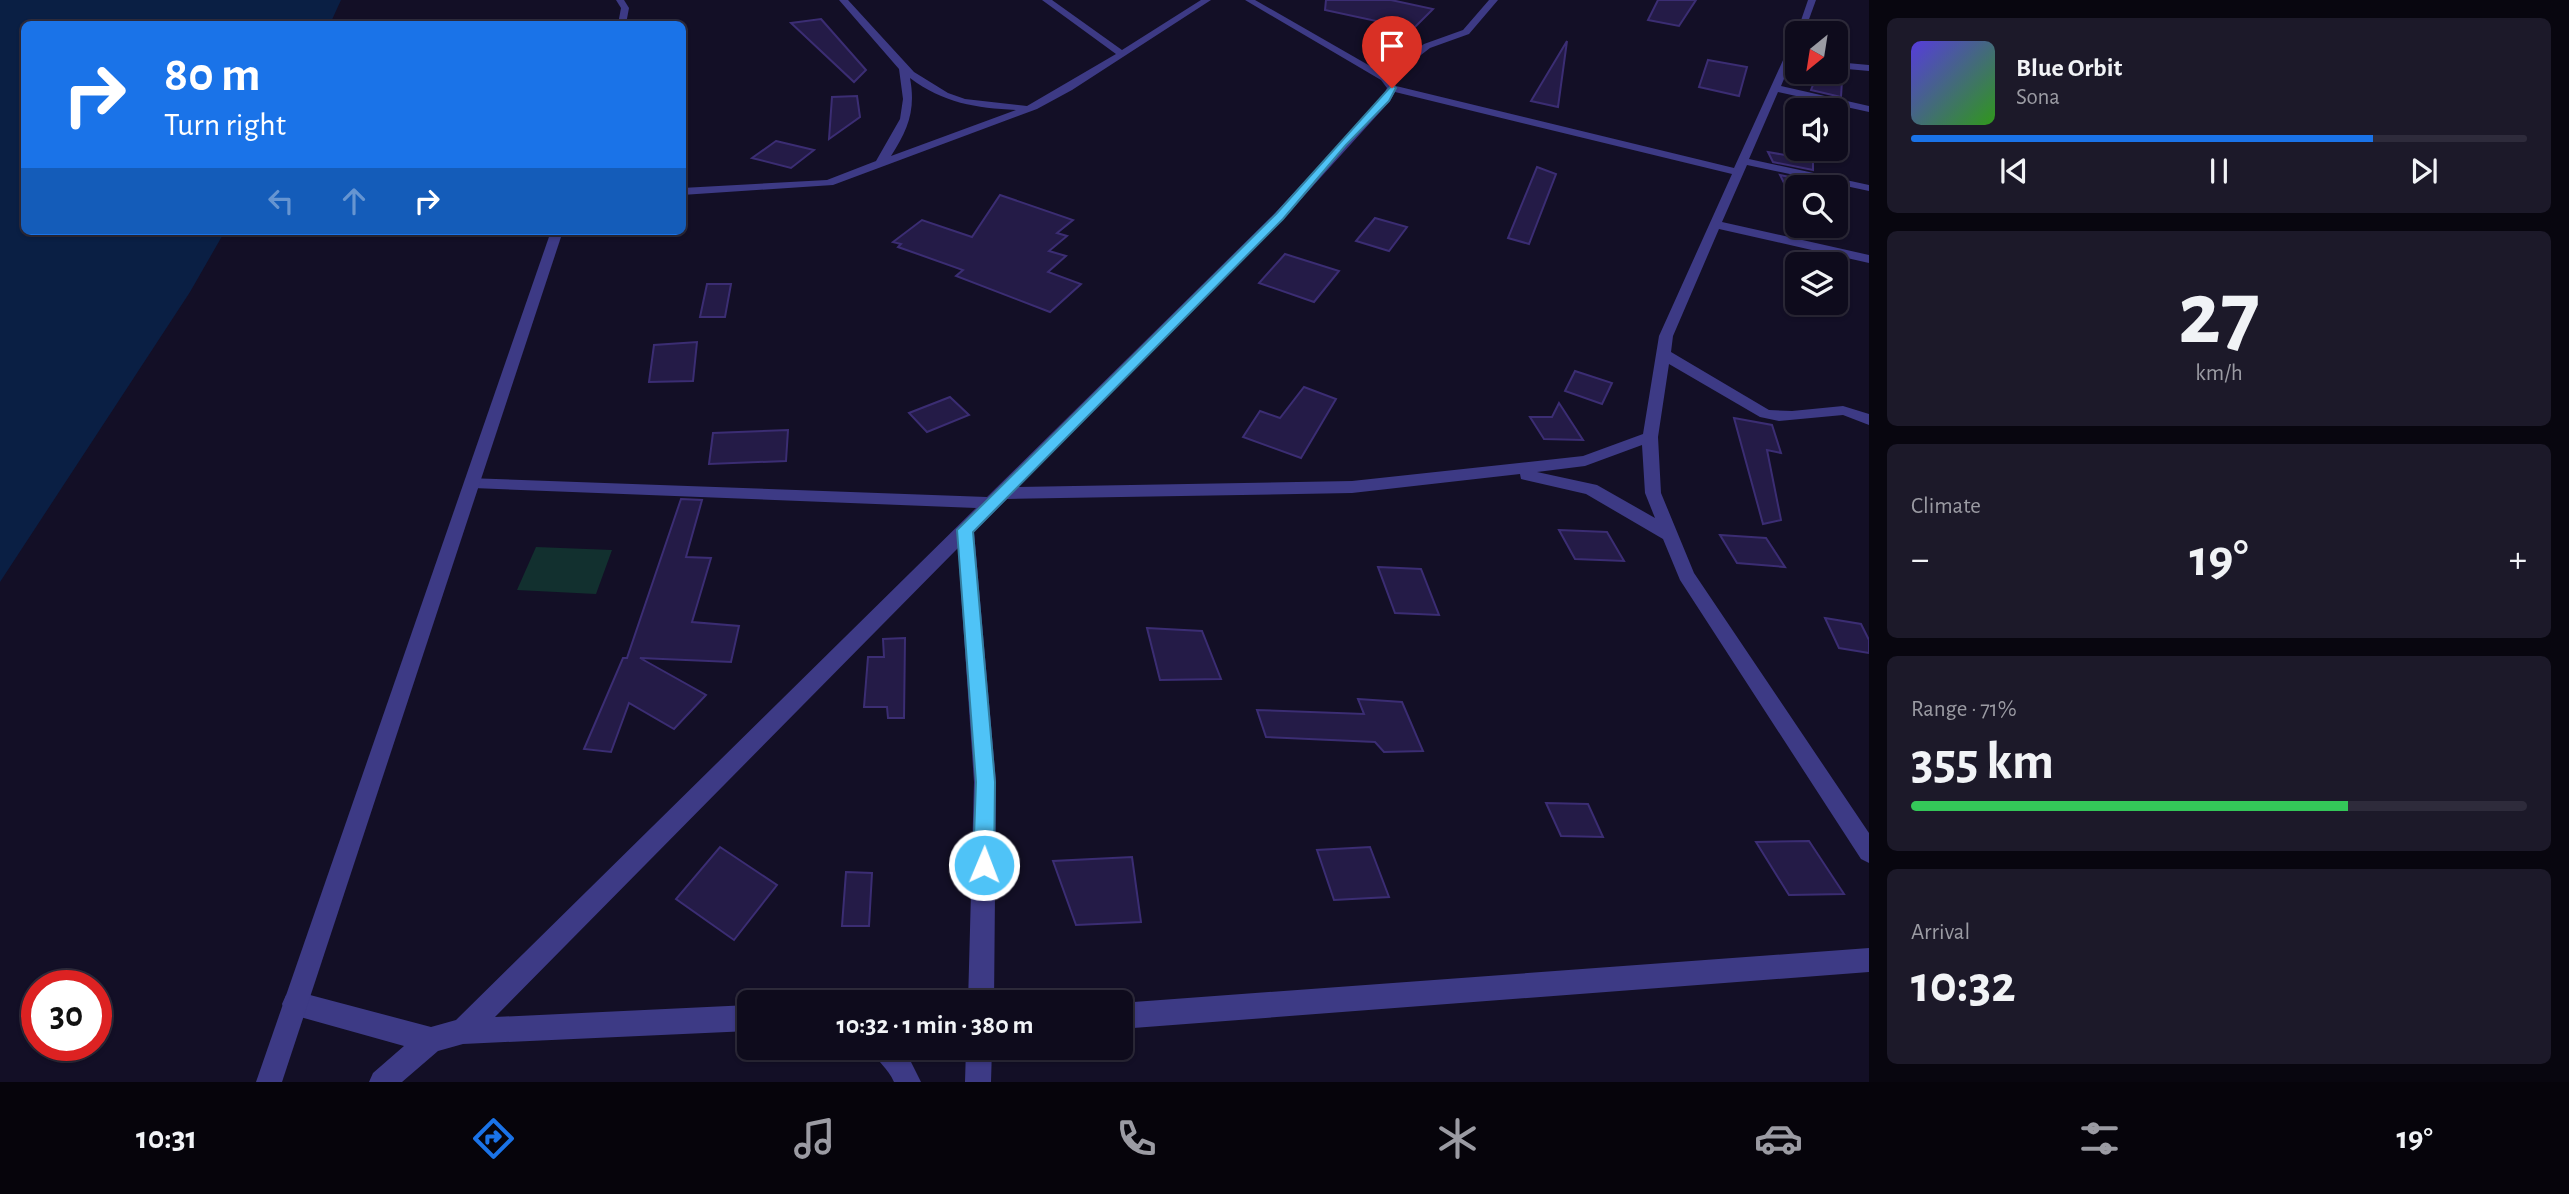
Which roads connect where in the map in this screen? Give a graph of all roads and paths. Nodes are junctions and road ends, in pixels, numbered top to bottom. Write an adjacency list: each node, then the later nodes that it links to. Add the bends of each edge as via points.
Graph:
1 (620, 0): 8 (street, via 625,8)
2 (843, 0): 17 (street)
3 (1046, 0): 11 (street)
4 (1207, 0): 10 (street)
5 (1249, 0): 19 (street)
6 (1494, 0): 19 (street, via 1461,36 1427,47)
7 (1812, 0): 9 (street)
8 (623, 21)
9 (1804, 21)
10 (1155, 32): 13 (street); 14 (street)
11 (1096, 33): 12 (street); 14 (street)
12 (1119, 35)
13 (1134, 35)
14 (1121, 53): 21 (street)
15 (1848, 66): 16 (street)
16 (1869, 68)
17 (904, 69): 21 (street, via 934,91 960,101); 23 (street, via 909,96 906,125)
18 (1785, 74): 20 (street)
19 (1388, 83): 24 (street); 35 (street, via 1386,99 1279,216)
20 (1776, 88): 22 (street); 24 (street)
21 (1033, 107): 23 (street)
22 (1869, 109)
23 (881, 163): 26 (street, via 829,183)
24 (1741, 166): 25 (street); 27 (street)
25 (1869, 188)
26 (686, 191)
27 (1715, 224): 29 (street); 30 (street, via 1666,336)
28 (556, 235): 34 (street)
29 (1869, 259)
30 (1663, 354): 31 (street, via 1765,414 1846,408); 32 (street)
31 (1869, 419)
32 (1650, 437): 33 (street, via 1585,461); 37 (street, via 1653,493)
33 (1503, 471): 35 (street, via 1352,487); 37 (street, via 1591,489)
34 (472, 482): 35 (street); 41 (street)
35 (999, 498): 36 (street)
36 (965, 530): 40 (street, via 985,782); 44 (street)
37 (1670, 535): 38 (street, via 1686,575)
38 (1869, 852)
39 (1869, 960): 42 (street)
40 (981, 990)
41 (295, 1004): 45 (street); 48 (street)
42 (1133, 1015)
43 (737, 1019): 44 (street)
44 (463, 1031): 45 (street)
45 (431, 1040): 49 (street)
46 (898, 1060): 50 (street)
47 (979, 1060): 51 (street)
48 (269, 1082)
49 (382, 1082)
50 (908, 1082)
51 (978, 1082)

